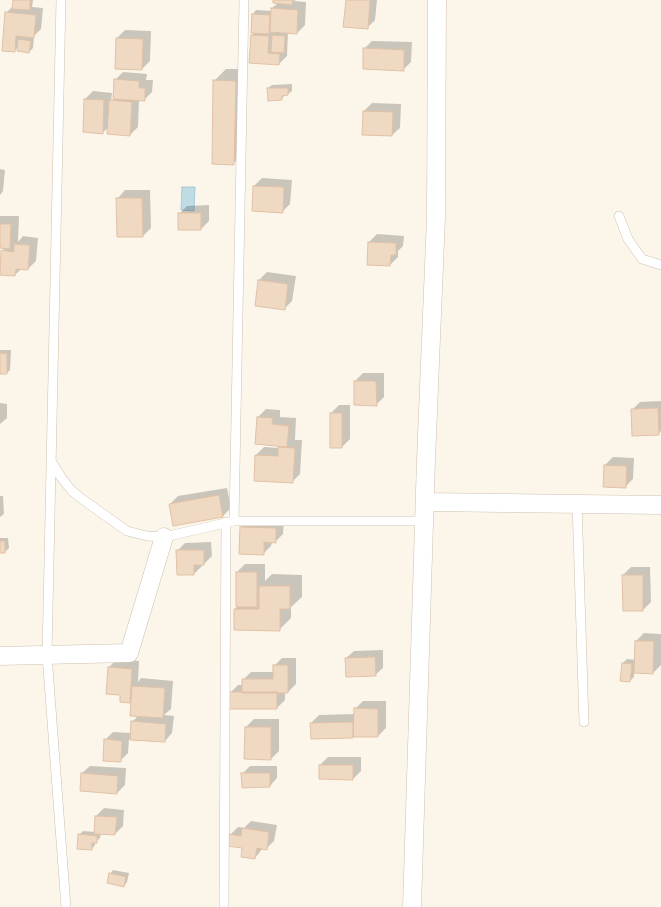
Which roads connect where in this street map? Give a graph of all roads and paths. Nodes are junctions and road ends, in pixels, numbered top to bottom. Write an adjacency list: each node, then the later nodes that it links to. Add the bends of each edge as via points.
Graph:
1 (61, 0): 6 (lane)
2 (244, 0): 10 (lane)
3 (437, 0): 7 (street, via 436,217)
4 (619, 216): 5 (lane, via 628,239 642,259)
5 (661, 265)
6 (51, 460): 12 (lane, via 71,490 102,514 127,531); 13 (lane)
7 (425, 502): 8 (street); 11 (street)
8 (577, 503): 9 (street); 15 (lane)
9 (661, 505)
10 (230, 521): 11 (lane); 12 (lane); 17 (lane)
11 (424, 521): 18 (street)
12 (164, 537): 13 (street, via 129,653)
13 (47, 655): 14 (street); 16 (lane)
14 (0, 656)
15 (584, 722)
16 (66, 907)
17 (224, 907)
18 (412, 907)

